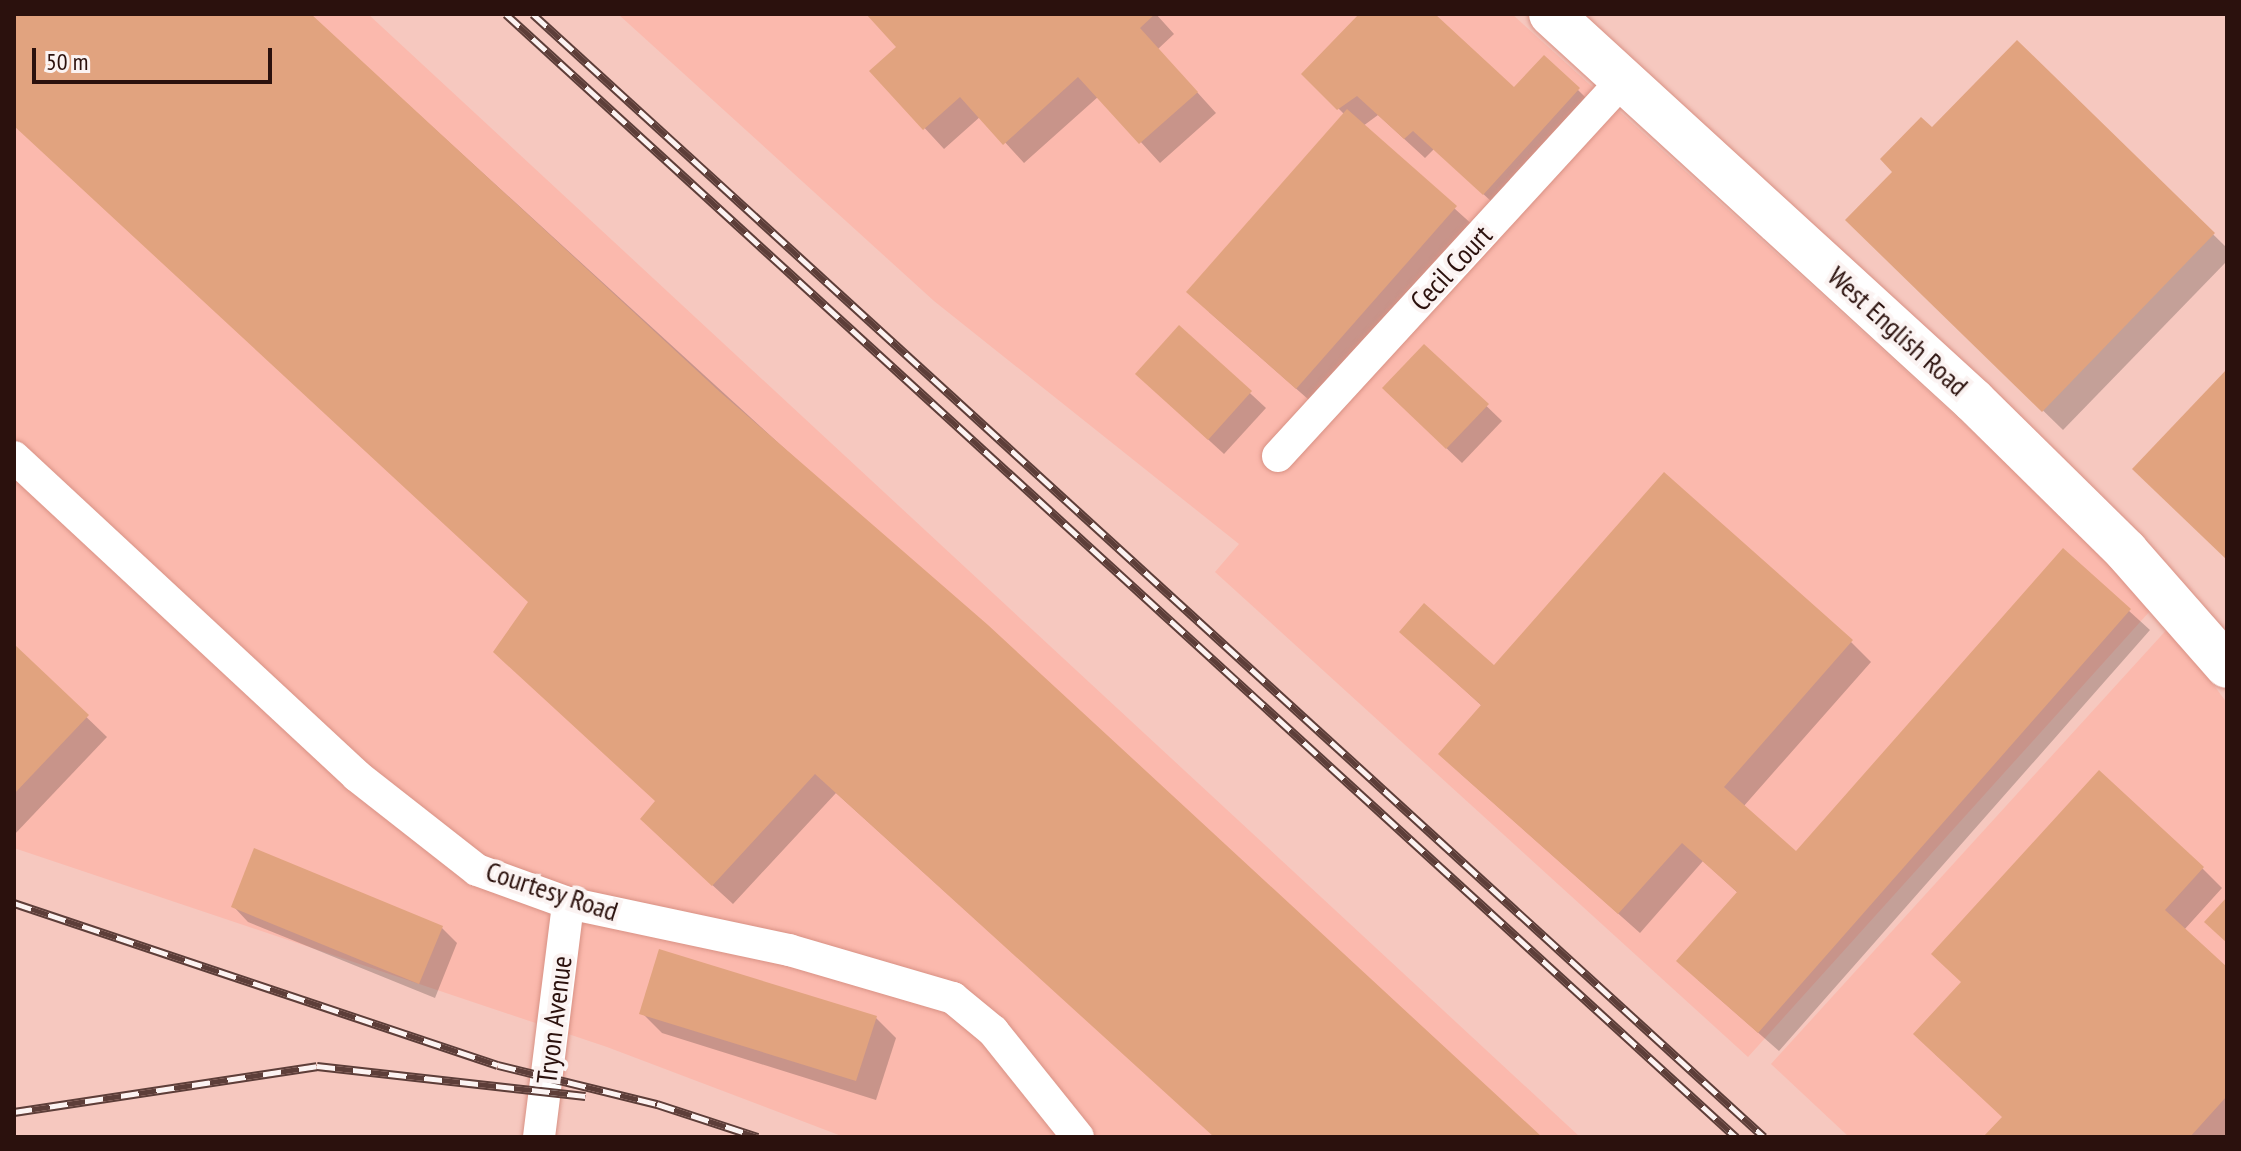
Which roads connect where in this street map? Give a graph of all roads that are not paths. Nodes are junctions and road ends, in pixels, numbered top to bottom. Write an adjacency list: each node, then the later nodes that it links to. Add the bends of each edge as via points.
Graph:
1 (1551, 14): 2 (main road, West English Road)
2 (1623, 80): 3 (street, Cecil Court); 5 (main road, West English Road, via 1974,401 2126,551)
3 (1278, 456)
4 (14, 457): 6 (street, Courtesy Road, via 357,776 477,870)
5 (2227, 666)
6 (568, 903): 7 (street, Tryon Avenue); 8 (street, Courtesy Road, via 789,950 953,998 993,1031)
7 (539, 1137)
8 (1078, 1137)

